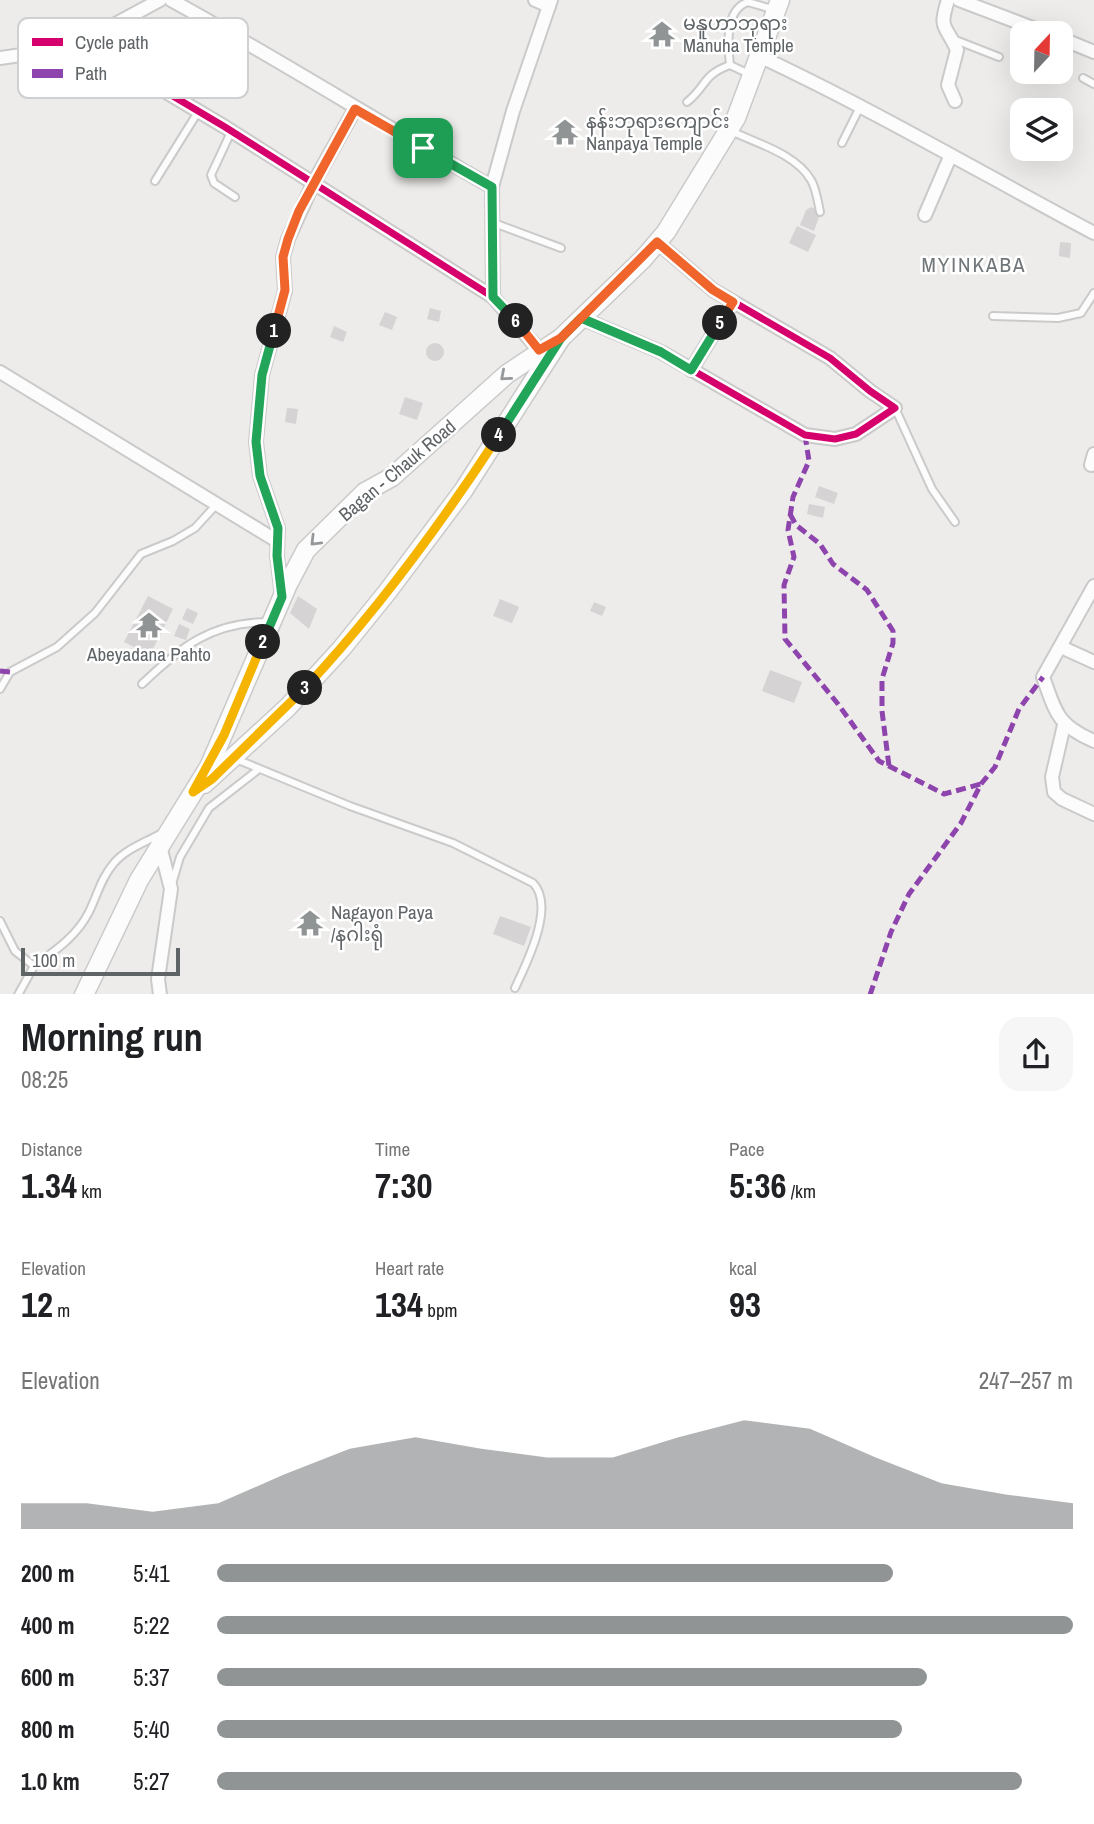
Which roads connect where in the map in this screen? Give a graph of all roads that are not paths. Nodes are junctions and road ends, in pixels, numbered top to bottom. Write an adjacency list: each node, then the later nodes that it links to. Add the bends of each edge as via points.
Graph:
1 (160, 0): 8 (street)
2 (171, 0): 9 (street)
3 (535, 0): 6 (street)
4 (948, 0): 11 (street, via 943,17)
5 (959, 0): 10 (street)
6 (550, 3): 35 (street)
7 (778, 5): 16 (main road); 19 (lane, via 748,2 737,8 728,44)
8 (127, 18)
9 (203, 18)
10 (1014, 21)
11 (948, 37): 17 (lane); 24 (street, via 957,50 948,85)
12 (248, 43): 27 (street)
13 (1073, 43): 14 (street)
14 (1094, 52)
15 (18, 55): 18 (street)
16 (761, 57): 20 (main road); 26 (street)
17 (999, 57)
18 (0, 58)
19 (730, 65): 20 (lane); 25 (lane, via 710,73)
20 (754, 76): 29 (main road)
21 (1083, 78): 22 (lane)
22 (1094, 84)
23 (175, 98): 28 (street)
24 (955, 101)
25 (687, 102)
26 (861, 105): 31 (lane); 32 (street)
27 (355, 109): 34 (street); 35 (street)
28 (198, 112): 30 (street); 33 (lane)
29 (729, 130): 37 (lane, via 796,164 811,179); 41 (main road)
30 (231, 132): 34 (street); 36 (lane, via 211,176)
31 (842, 143)
32 (950, 157): 38 (street); 40 (street)
33 (155, 181)
34 (313, 184): 44 (street); 54 (street, via 283,257 285,290 258,405 260,476 278,528)
35 (492, 187): 39 (street)
36 (235, 198)
37 (820, 212)
38 (925, 215)
39 (493, 223): 42 (lane); 44 (street)
40 (1094, 233)
41 (657, 242): 45 (street, via 703,283); 47 (main road)
42 (561, 248)
43 (1094, 293): 46 (lane, via 1081,313 1058,318)
44 (493, 297): 48 (street)
45 (733, 302): 49 (street); 51 (street, via 830,358)
46 (993, 316)
47 (581, 318): 48 (main road); 49 (street)
48 (544, 355): 56 (main road, Bagan - Chauk Road, one-way to 56, via 507,374 392,477 365,492 306,550); 64 (main road, via 463,491 388,591 297,697)
49 (691, 370): 51 (street, via 805,435 822,440 856,434)
50 (0, 372): 52 (street)
51 (895, 408): 53 (lane, via 932,489)
52 (216, 505): 54 (street); 61 (lane, via 195,528 141,554 94,613 57,648 10,672)
53 (955, 522)
54 (277, 541): 56 (street)
55 (1094, 586): 58 (street)
56 (282, 597): 57 (main road, Bagan - Chauk Road)
57 (272, 622): 60 (lane, via 240,622 202,637); 66 (main road, Bagan - Chauk Road, via 224,735)
58 (1061, 647): 59 (street); 62 (street, via 1043,677)
59 (1094, 663)
60 (142, 684)
61 (0, 689)
62 (1064, 724): 63 (street); 67 (street, via 1052,777 1054,792)
63 (1094, 741)
64 (234, 758): 65 (lane); 66 (main road)
65 (259, 769): 70 (lane, via 209,808 180,857); 73 (lane, via 453,844 533,883 541,895 541,920)
66 (193, 792): 68 (main road, Bagan - Chauk Road)
67 (1094, 814)
68 (170, 829): 69 (main road, Bagan - Chauk Road); 72 (lane, via 130,849 114,863 71,938)
69 (160, 846): 70 (street); 75 (main road, Bagan - Chauk Road, via 124,908)
70 (171, 888): 76 (street, via 159,967)
71 (0, 921): 72 (lane, via 15,951)
72 (34, 966): 74 (lane)
73 (515, 988)
74 (19, 994)
75 (84, 994)
76 (160, 994)

